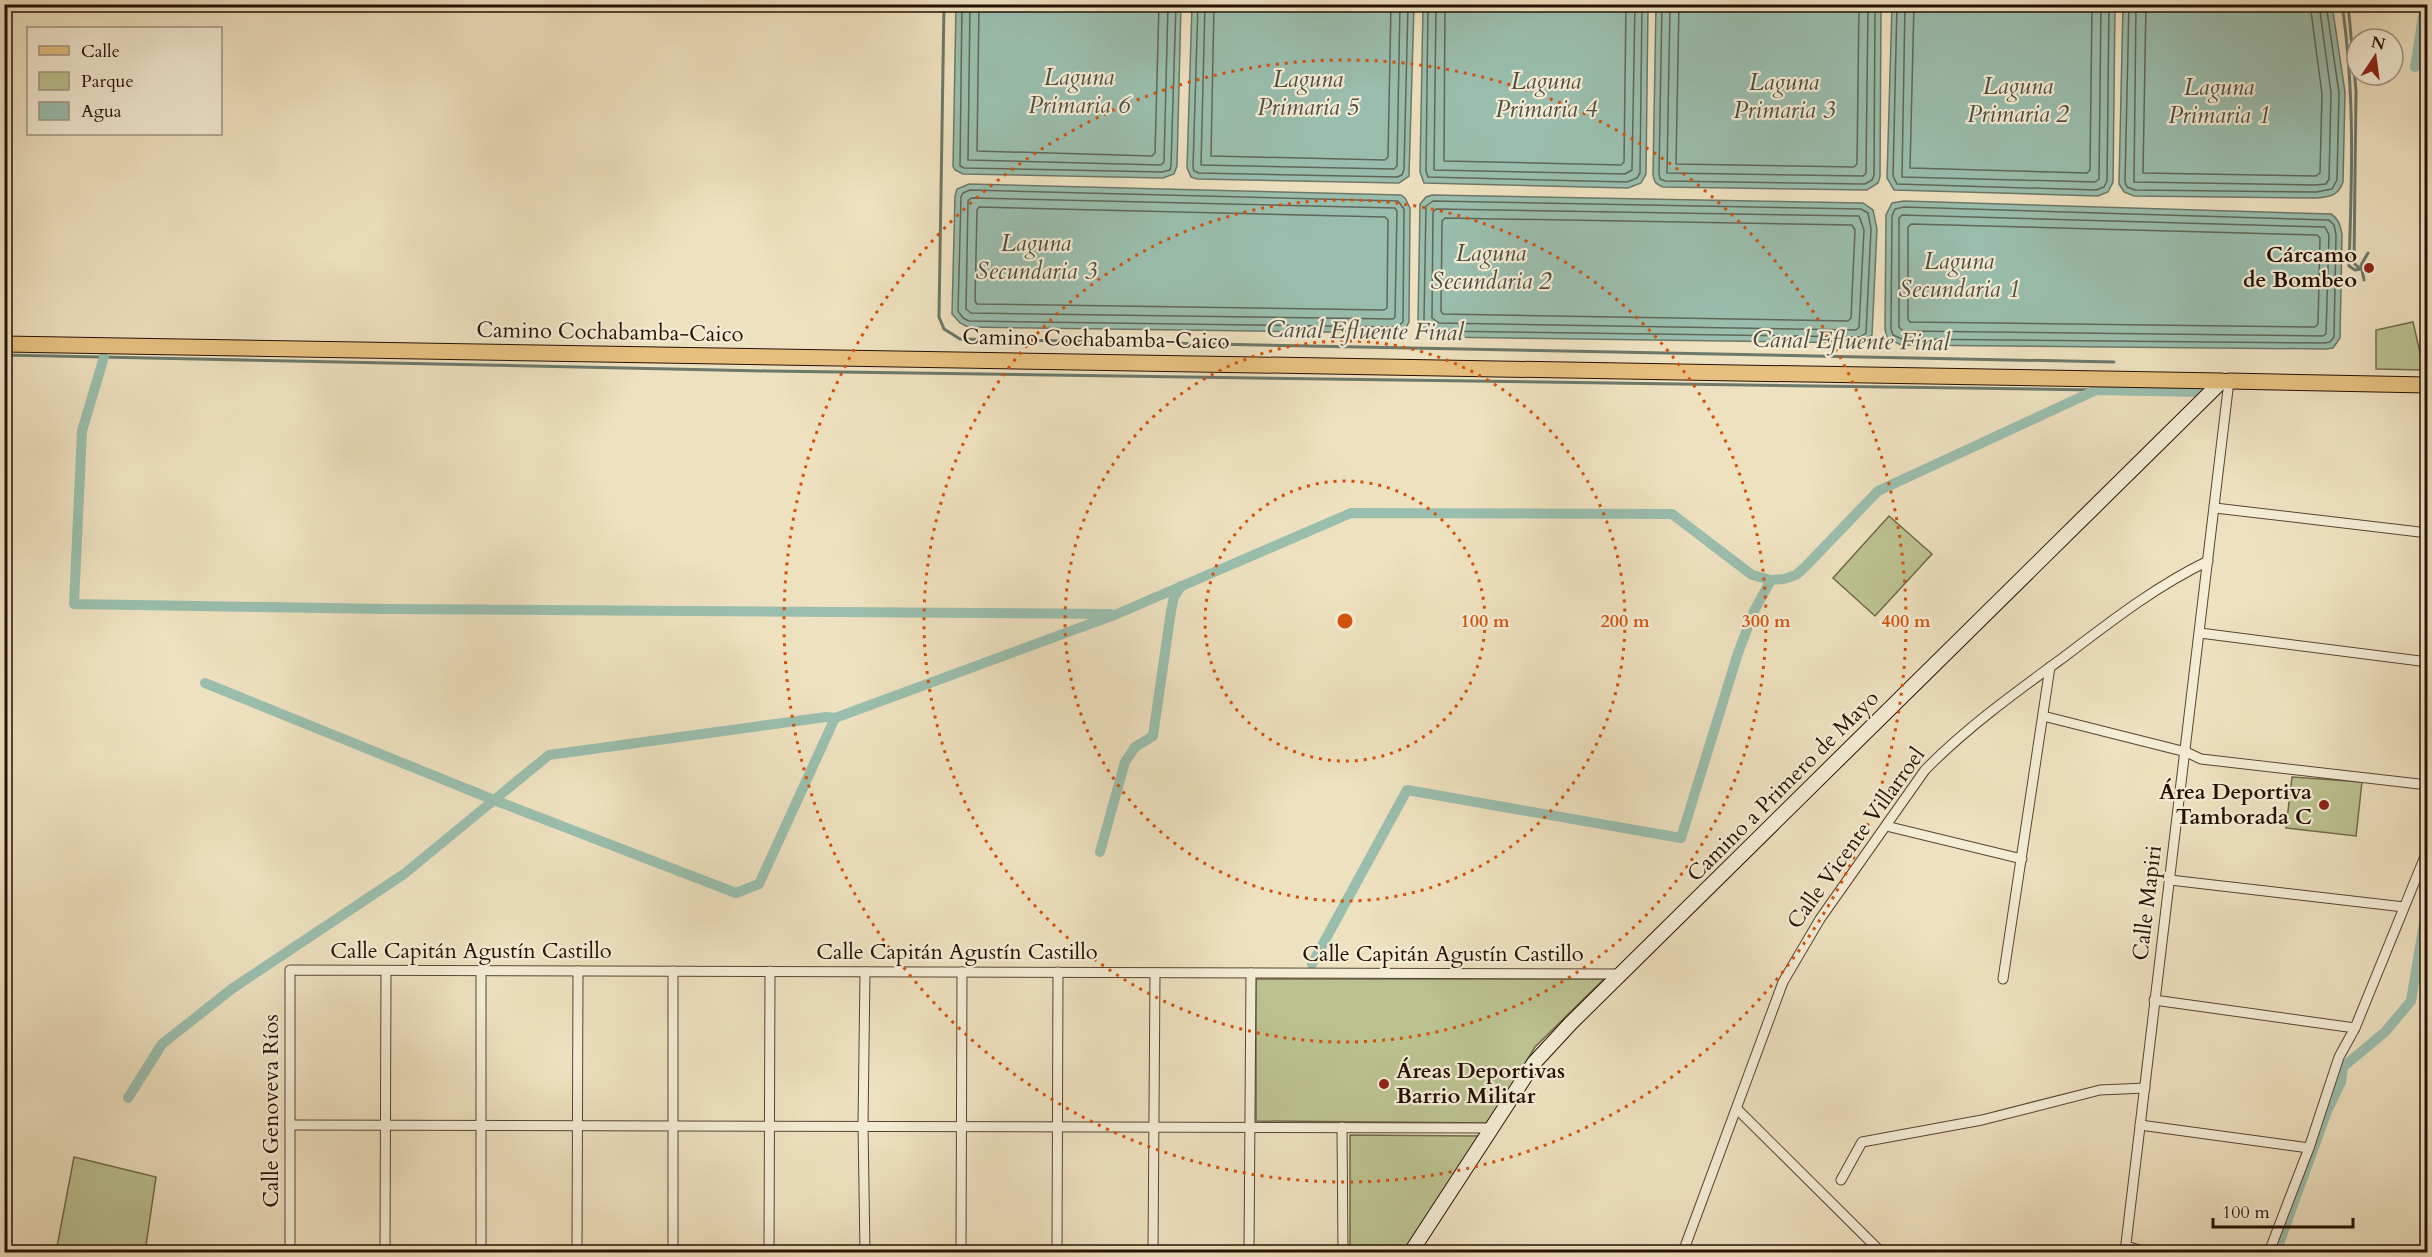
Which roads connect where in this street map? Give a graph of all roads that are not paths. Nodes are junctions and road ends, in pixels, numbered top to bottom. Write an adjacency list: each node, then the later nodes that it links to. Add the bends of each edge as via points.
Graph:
1 (4, 344): 2 (main road, Camino Cochabamba-Caico)
2 (2226, 381): 3 (main road, Camino Cochabamba-Caico); 4 (street, Calle Mapiri); 29 (main road, Camino a Primero de Mayo)
3 (2427, 385)
4 (2215, 508): 5 (street); 6 (street, Calle Mapiri)
5 (2427, 533)
6 (2208, 561): 7 (street, Calle Mapiri); 9 (street, Calle Vicente Villarroel, via 2129,608)
7 (2200, 633): 8 (street); 11 (street, Calle Mapiri)
8 (2427, 662)
9 (2050, 667): 10 (street); 13 (street, Calle Vicente Villarroel, via 1942,753 1925,770)
10 (2043, 716): 11 (street); 15 (street)
11 (2186, 752): 12 (street, via 2201,759); 16 (street, Calle Mapiri)
12 (2427, 785)
13 (1886, 826): 15 (street); 34 (street, Calle Vicente Villarroel, via 1820,919 1783,982)
14 (2427, 849): 17 (street)
15 (2022, 859): 30 (street)
16 (2170, 880): 17 (street); 31 (street, Calle Mapiri)
17 (2404, 907): 32 (street)
18 (290, 970): 19 (street, Calle Capitán Agustín Castillo); 35 (street, Calle Genoveva Ríos)
19 (386, 971): 20 (street, Calle Capitán Agustín Castillo); 36 (street)
20 (481, 971): 21 (street, Calle Capitán Agustín Castillo); 37 (street)
21 (578, 971): 22 (street, Calle Capitán Agustín Castillo); 38 (street)
22 (674, 971): 23 (street, Calle Capitán Agustín Castillo); 39 (street)
23 (770, 971): 24 (street, Calle Capitán Agustín Castillo); 42 (street)
24 (865, 972): 25 (street, Calle Capitán Agustín Castillo); 40 (street)
25 (962, 972): 26 (street, Calle Capitán Agustín Castillo); 43 (street)
26 (1058, 972): 27 (street, Calle Capitán Agustín Castillo); 44 (street)
27 (1155, 972): 28 (street, Calle Capitán Agustín Castillo); 45 (street)
28 (1251, 973): 29 (street, Calle Capitán Agustín Castillo); 46 (street)
29 (1623, 974): 48 (main road, Camino a Primero de Mayo, via 1534,1063)
30 (2002, 979)
31 (2154, 1000): 32 (street); 33 (street, Calle Mapiri)
32 (2355, 1028): 49 (street, via 2339,1057)
33 (2145, 1088): 41 (street, Calle Mapiri); 50 (street, via 2100,1090 1982,1120 1862,1142)
34 (1737, 1109): 65 (street, Calle Vicente Villarroel); 66 (street)
35 (290, 1125): 36 (street); 52 (street, Calle Genoveva Ríos)
36 (386, 1125): 37 (street); 53 (street)
37 (481, 1125): 38 (street); 54 (street)
38 (578, 1125): 39 (street); 55 (street)
39 (673, 1125): 42 (street); 56 (street)
40 (863, 1125): 42 (street); 43 (street); 58 (street)
41 (2140, 1125): 49 (street); 51 (street, Calle Mapiri)
42 (770, 1126): 57 (street)
43 (962, 1126): 44 (street); 59 (street)
44 (1057, 1126): 45 (street); 60 (street)
45 (1154, 1126): 46 (street); 61 (street)
46 (1250, 1126): 47 (street); 62 (street)
47 (1342, 1127): 48 (street); 63 (street)
48 (1492, 1128): 64 (main road, Camino a Primero de Mayo)
49 (2309, 1148): 68 (street)
50 (1841, 1180)
51 (2126, 1249): 67 (street)
52 (290, 1252)
53 (385, 1252)
54 (481, 1252)
55 (577, 1252)
56 (673, 1252)
57 (769, 1252)
58 (865, 1252)
59 (961, 1252)
60 (1057, 1252)
61 (1153, 1252)
62 (1249, 1252)
63 (1343, 1252)
64 (1411, 1252)
65 (1683, 1252)
66 (1881, 1252)
67 (2146, 1252)
68 (2269, 1252)

